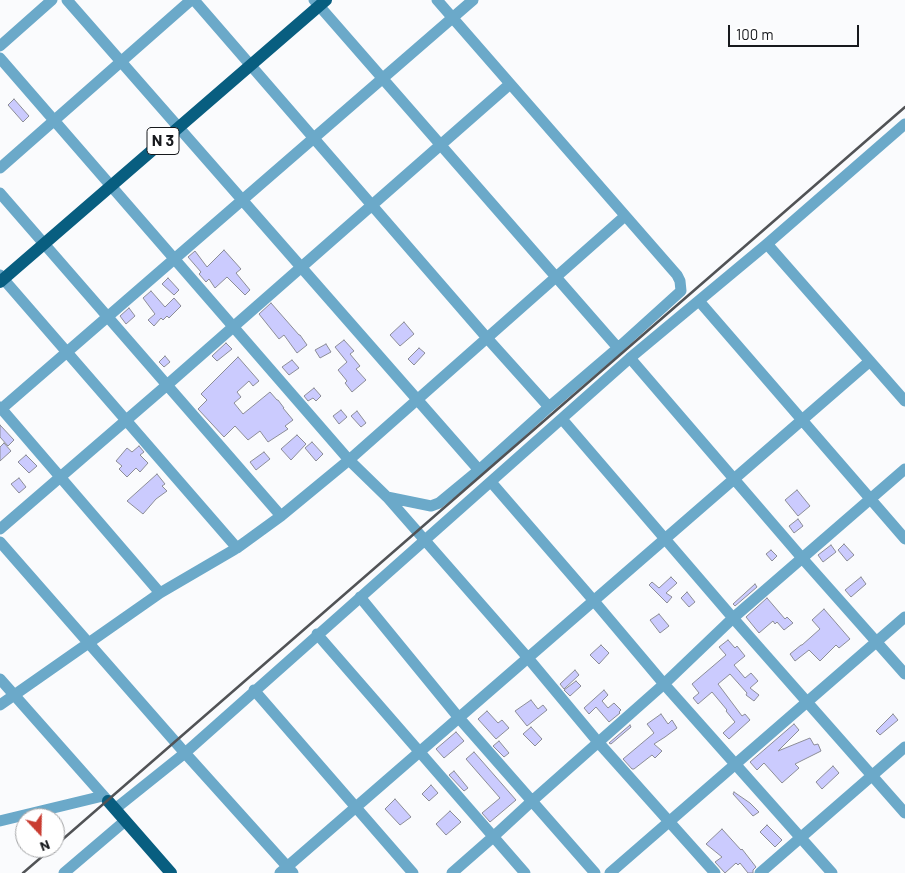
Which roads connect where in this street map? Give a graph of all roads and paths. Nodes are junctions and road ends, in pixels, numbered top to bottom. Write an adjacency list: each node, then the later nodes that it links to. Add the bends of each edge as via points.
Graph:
1 (52, 0): 8 (street)
2 (67, 0): 10 (street)
3 (192, 0): 10 (street); 11 (street)
4 (437, 0): 7 (street)
5 (473, 0): 7 (street)
6 (320, 2): 11 (main road, N 3); 12 (street)
7 (452, 18): 12 (street); 13 (street)
8 (0, 46)
9 (0, 58): 14 (street)
10 (121, 62): 14 (street); 16 (street)
11 (250, 66): 16 (main road, N 3); 17 (street)
12 (382, 78): 17 (street); 18 (street)
13 (510, 84): 18 (street); 24 (street)
14 (54, 120): 19 (street); 20 (street)
15 (905, 124): 26 (street)
16 (178, 128): 20 (main road, N 3); 22 (street)
17 (313, 138): 22 (street); 23 (street)
18 (440, 145): 23 (street); 29 (street)
19 (0, 168)
20 (111, 186): 25 (main road, N 3); 27 (street)
21 (0, 193): 25 (street)
22 (242, 200): 27 (street); 28 (street)
23 (371, 205): 28 (street); 34 (street)
24 (626, 216): 29 (street); 35 (street, via 677,275 681,291)
25 (44, 244): 30 (main road, N 3); 32 (street)
26 (767, 244): 31 (street); 38 (street)
27 (174, 258): 32 (street); 33 (street)
28 (300, 267): 33 (street); 40 (street)
29 (556, 278): 34 (street); 35 (street)
30 (1, 279): 36 (street)
31 (698, 301): 37 (street); 46 (street)
32 (108, 317): 36 (street); 39 (street)
33 (233, 326): 39 (street); 47 (street)
34 (487, 338): 40 (street); 42 (street)
35 (618, 348): 42 (street)
36 (67, 352): 43 (street); 45 (street)
37 (630, 358): 44 (street); 51 (street)
38 (870, 361): 41 (street); 46 (street)
39 (167, 385): 45 (street); 55 (street)
40 (417, 400): 47 (street); 49 (street)
41 (905, 401)
42 (549, 407): 49 (street)
43 (0, 409): 50 (street)
44 (562, 419): 52 (street); 57 (street)
45 (125, 420): 50 (street); 61 (street)
46 (802, 420): 51 (street); 54 (street)
47 (349, 460): 53 (street); 55 (street)
48 (905, 469): 54 (street)
49 (479, 470): 53 (street, via 431,506)
50 (60, 477): 56 (street); 63 (street)
51 (735, 478): 57 (street); 62 (street)
52 (491, 482): 59 (street); 65 (street)
53 (387, 497): 59 (street)
54 (870, 500): 58 (street); 62 (street)
55 (281, 516): 61 (street)
56 (0, 529)
57 (666, 538): 65 (street); 67 (street)
58 (905, 539)
59 (425, 540): 64 (street); 71 (street)
60 (0, 542): 70 (street)
61 (237, 548): 63 (street)
62 (802, 558): 67 (street); 69 (street)
63 (160, 592): 70 (street)
64 (360, 597): 68 (street); 79 (street)
65 (594, 601): 71 (street); 74 (street)
66 (905, 617): 69 (street)
67 (733, 618): 74 (street); 77 (street)
68 (317, 634): 75 (street); 83 (street)
69 (876, 642): 72 (street); 77 (street)
70 (88, 643): 76 (street); 82 (street)
71 (528, 658): 79 (street); 80 (street)
72 (905, 674)
73 (0, 680): 76 (street)
74 (664, 684): 80 (street); 84 (street)
75 (254, 690): 82 (street); 88 (street)
76 (14, 695): 78 (street); 87 (street)
77 (808, 701): 84 (street); 85 (street)
78 (0, 705)
79 (459, 718): 83 (street); 86 (street)
80 (598, 742): 86 (street); 92 (street)
81 (905, 747): 85 (street)
82 (185, 752): 87 (street); 95 (street)
83 (420, 752): 88 (street); 93 (street)
84 (736, 764): 92 (street); 94 (street)
85 (873, 775): 89 (street); 94 (street)
86 (532, 801): 93 (street); 101 (street)
87 (109, 802): 90 (street); 91 (main road)
88 (356, 807): 95 (street); 98 (street)
89 (905, 812)
90 (0, 821)
91 (125, 821): 96 (street); 97 (main road)
92 (670, 822): 102 (street); 103 (street)
93 (493, 837): 99 (street); 100 (street)
94 (801, 837): 104 (street); 105 (street)
95 (287, 871)
96 (64, 873)
97 (171, 873)
98 (413, 873)
99 (452, 873)
100 (524, 873)
101 (594, 873)
102 (610, 873)
103 (715, 873)
104 (760, 873)
105 (832, 873)

